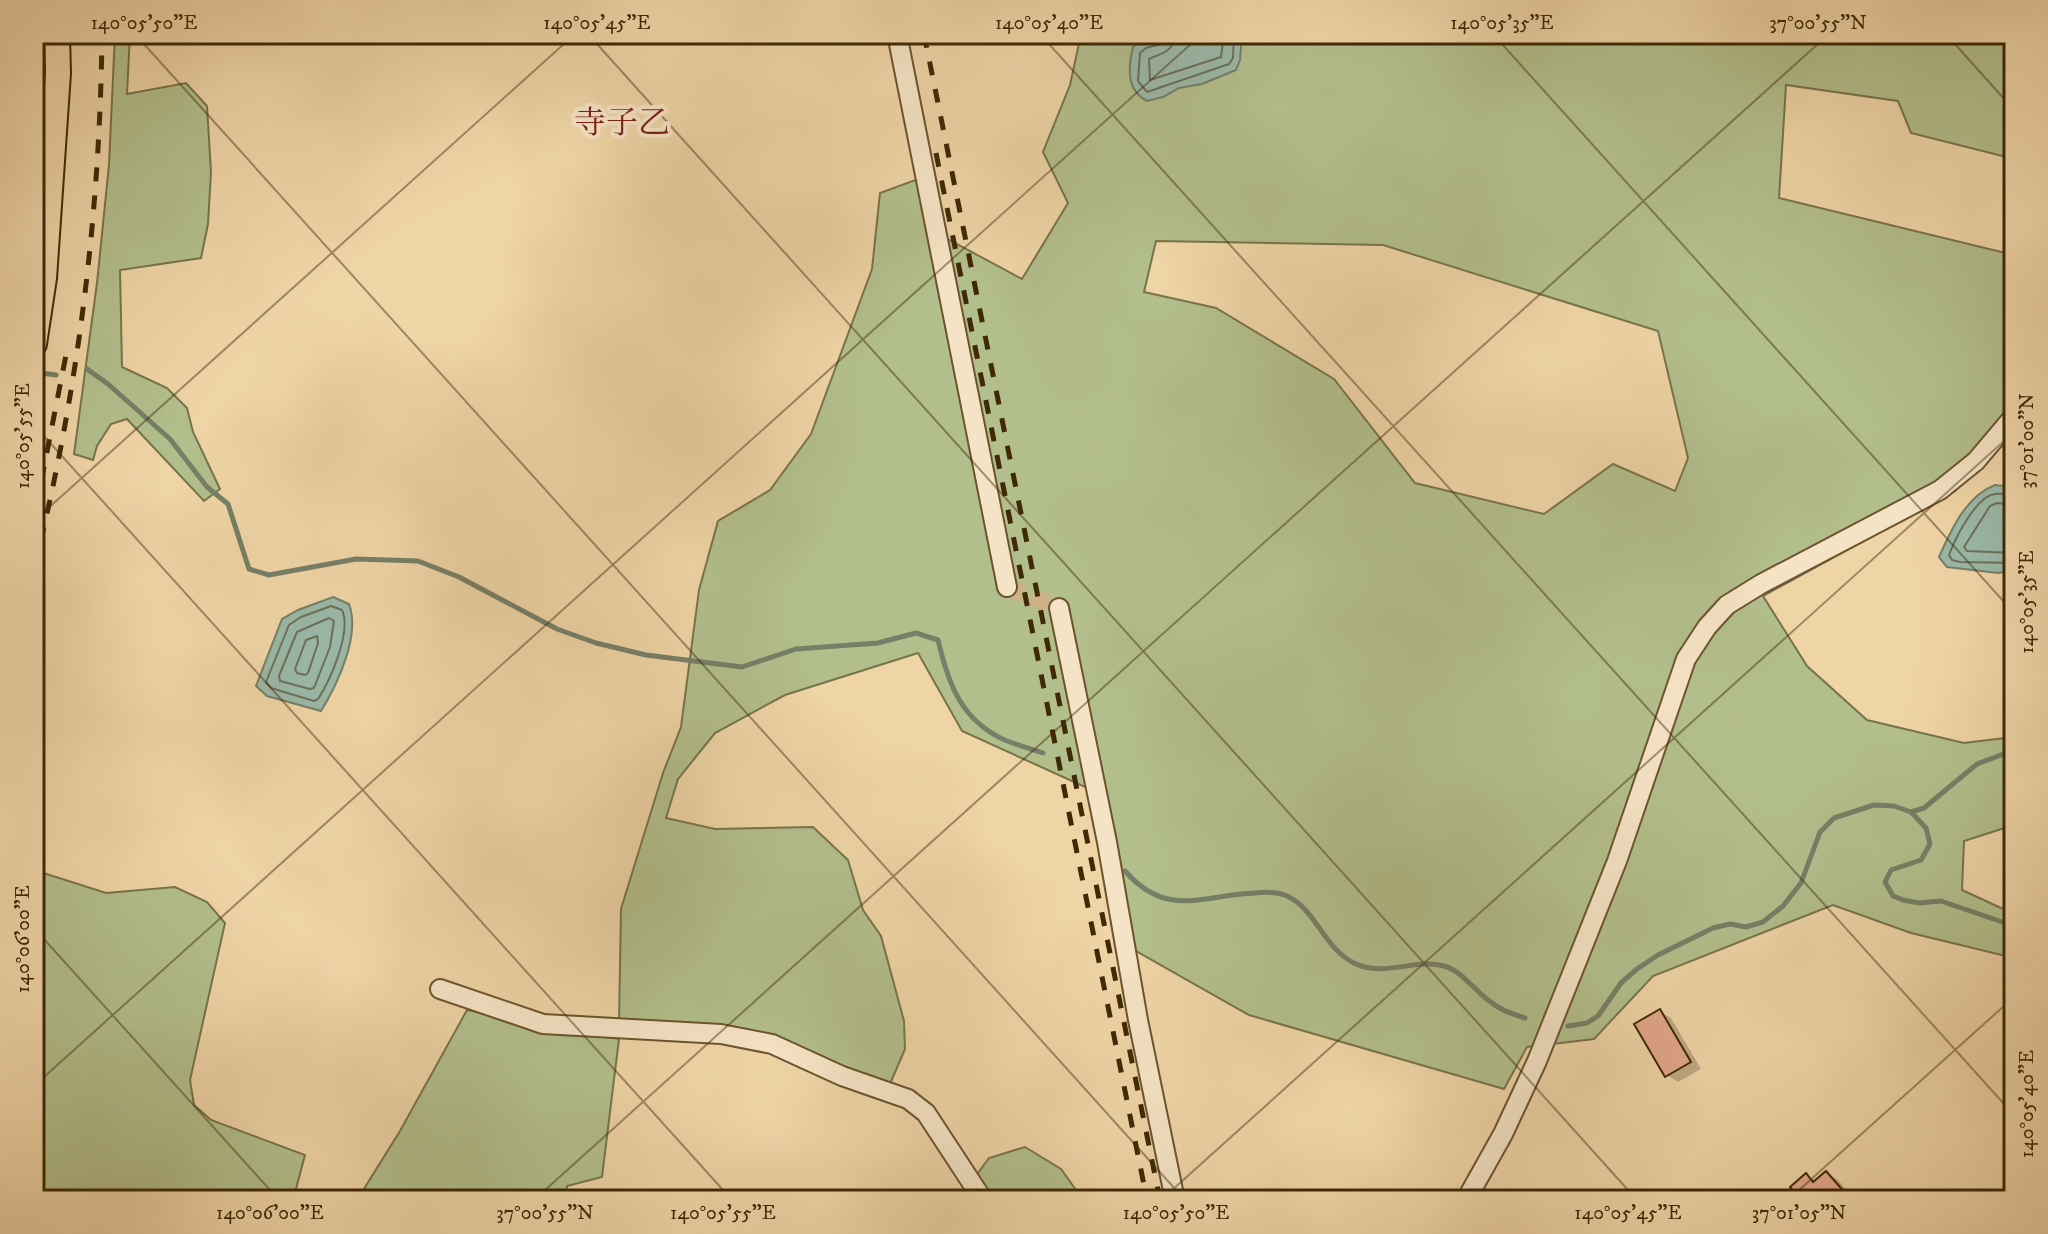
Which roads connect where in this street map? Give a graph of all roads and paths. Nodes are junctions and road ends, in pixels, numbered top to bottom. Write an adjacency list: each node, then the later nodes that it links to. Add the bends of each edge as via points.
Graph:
1 (57, 34): 3 (main road, via 46,262)
2 (902, 39): 5 (street)
3 (34, 344)
4 (2014, 416): 10 (street, via 1976,461 1940,490 1761,584 1727,605 1707,627 1686,659 1617,861 1537,1061)
5 (1007, 587)
6 (1059, 608): 9 (street)
7 (440, 989): 8 (street, via 543,1024 721,1034 772,1044 908,1099 926,1113)
8 (983, 1200)
9 (1175, 1200)
10 (1466, 1200)

